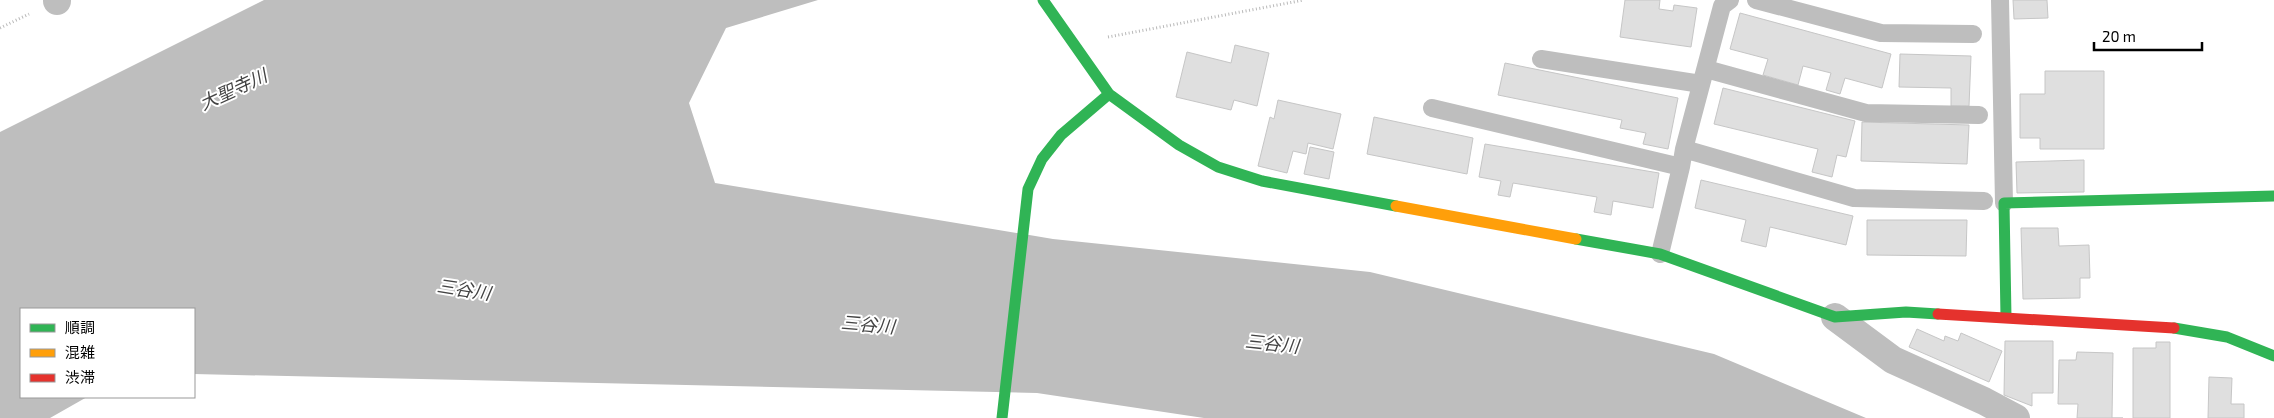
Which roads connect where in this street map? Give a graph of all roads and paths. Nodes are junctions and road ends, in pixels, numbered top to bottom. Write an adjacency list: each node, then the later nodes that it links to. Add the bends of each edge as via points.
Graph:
1 (1043, 0): 7 (street)
2 (1304, 0): 7 (path)
3 (1730, 0): 9 (lane, via 1722,6)
4 (1756, 0): 6 (lane, via 1881,33)
5 (2000, 0): 17 (lane)
6 (1973, 34)
7 (1070, 38): 10 (street)
8 (1542, 59): 9 (lane)
9 (1704, 76): 12 (lane, via 1866,113); 13 (lane)
10 (1109, 94): 18 (street, via 1179,145 1218,167 1262,181); 22 (street, via 1061,135 1042,159 1028,189)
11 (1432, 108): 14 (lane)
12 (1979, 115)
13 (1684, 149): 14 (lane); 16 (lane, via 1854,198)
14 (1681, 167): 18 (lane)
15 (2274, 196): 17 (street)
16 (1984, 200)
17 (2004, 204): 20 (street)
18 (1660, 254): 19 (street)
19 (1834, 317): 20 (street, via 1906,312); 23 (street, via 1893,360)
20 (2006, 318): 21 (street, via 2180,328 2227,337)
21 (2274, 356)
22 (1002, 418)
23 (2016, 418)

